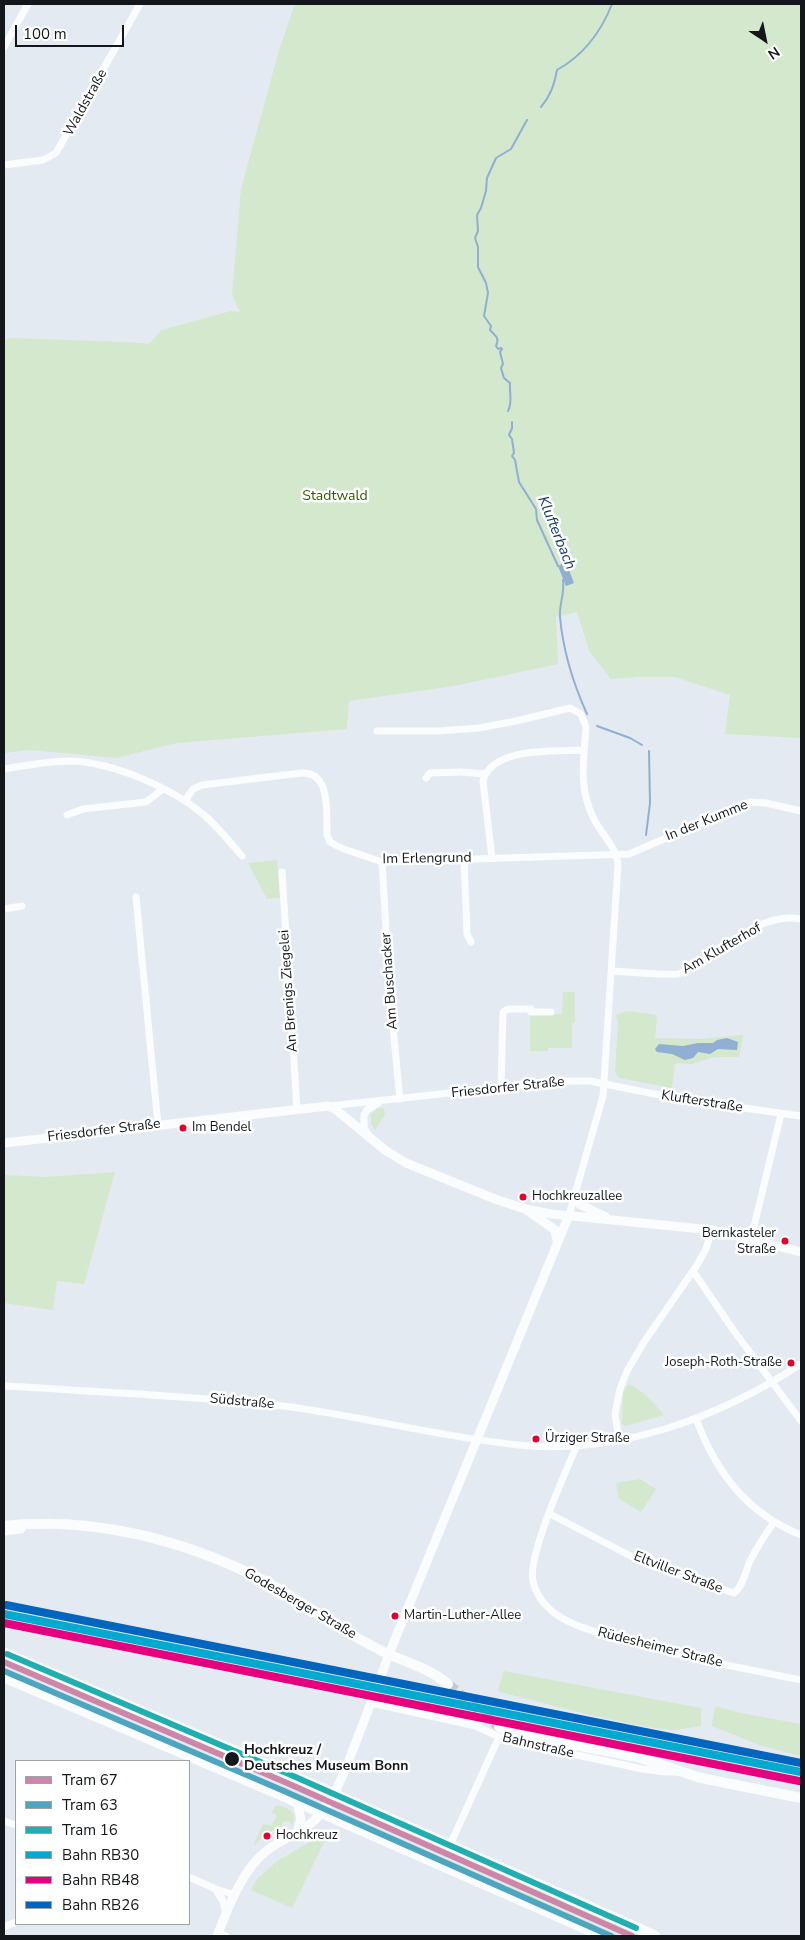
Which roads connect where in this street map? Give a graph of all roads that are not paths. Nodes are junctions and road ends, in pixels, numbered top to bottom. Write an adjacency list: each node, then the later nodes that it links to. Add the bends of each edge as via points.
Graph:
1 (28, 4): 3 (street)
2 (140, 4): 4 (street, Waldstraße, via 56,153 43,160)
3 (4, 47)
4 (4, 165)
5 (377, 732): 6 (street, via 479,728 570,708 581,714 586,723)
6 (584, 750): 8 (street, via 512,756 493,765); 14 (street, via 582,781 589,808)
7 (4, 769): 10 (street, via 39,762 73,761 119,771)
8 (485, 774): 9 (street, via 430,773); 16 (street)
9 (426, 778)
10 (163, 789): 11 (street); 13 (street, via 146,802 83,809)
11 (185, 801): 15 (street, via 212,822); 18 (street, Im Erlengrund, via 193,789 202,785 311,774 324,788 330,842)
12 (801, 811): 14 (street, In der Kumme, via 750,802 632,853)
13 (67, 815)
14 (616, 854): 16 (street, Im Erlengrund); 25 (street)
15 (242, 856)
16 (492, 858): 17 (street, Im Erlengrund)
17 (464, 859): 18 (street, Im Erlengrund); 24 (street, via 467,934)
18 (382, 862): 29 (street, Am Buschacker)
19 (282, 872): 32 (street, An Brenigs Ziegelei)
20 (136, 897): 35 (street)
21 (22, 906): 22 (street)
22 (4, 909)
23 (801, 919): 25 (street, Am Klufterhof, via 783,919 754,928 679,974)
24 (471, 942)
25 (612, 971): 27 (street)
26 (551, 1012): 28 (street, via 511,1009 503,1012)
27 (604, 1084): 28 (street, Friesdorfer Straße, via 561,1081); 33 (street, Klufterstraße); 38 (street, via 602,1102)
28 (501, 1088): 29 (street, Friesdorfer Straße)
29 (400, 1099): 30 (street, Friesdorfer Straße)
30 (383, 1100): 31 (street, Friesdorfer Straße); 36 (street, via 364,1115 364,1128)
31 (328, 1106): 32 (street, Friesdorfer Straße); 36 (street)
32 (297, 1110): 35 (street, Friesdorfer Straße)
33 (781, 1114): 34 (street, Klufterstraße); 43 (street)
34 (801, 1116)
35 (158, 1125): 37 (street, Friesdorfer Straße)
36 (369, 1138): 39 (street, via 406,1163)
37 (4, 1143)
38 (574, 1199): 40 (street); 41 (street)
39 (525, 1209): 40 (street); 44 (street, via 555,1230)
40 (569, 1215): 41 (street); 44 (street)
41 (610, 1220): 42 (street)
42 (712, 1230): 43 (street); 46 (street, via 706,1249)
43 (750, 1239): 45 (street)
44 (558, 1244): 52 (street)
45 (801, 1252)
46 (693, 1271): 48 (street); 53 (street, via 626,1371 616,1414)
47 (801, 1364): 48 (street)
48 (772, 1382): 50 (street); 51 (street)
49 (4, 1386): 52 (street, Südstraße, via 282,1406)
50 (696, 1419): 53 (street); 56 (street, via 710,1452 736,1490 752,1507)
51 (801, 1421)
52 (477, 1440): 54 (street, via 519,1445); 62 (street)
53 (619, 1440): 54 (street)
54 (577, 1445): 55 (street, Rüdesheimer Straße)
55 (550, 1514): 56 (street, Eltviller Straße, via 646,1564 734,1593); 64 (street, Rüdesheimer Straße, via 532,1570 533,1582 545,1606 558,1616 645,1647)
56 (774, 1522): 60 (street)
57 (4, 1524): 58 (main road, Godesberger Straße)
58 (65, 1524): 59 (street, Godesberger Straße); 62 (main road, Godesberger Straße, via 158,1540 220,1560 258,1577 350,1634)
59 (4, 1531)
60 (801, 1535)
61 (4, 1653): 68 (main road)
62 (389, 1654): 65 (main road, via 426,1669); 66 (street)
63 (4, 1676): 70 (main road)
64 (801, 1680)
65 (448, 1684)
66 (371, 1703): 67 (street, Bahnstraße); 68 (street)
67 (499, 1732): 69 (main road, via 637,1757 700,1778); 75 (street)
68 (334, 1795): 71 (main road); 72 (street)
69 (801, 1798)
70 (297, 1802): 72 (main road); 74 (street, via 301,1819)
71 (353, 1803): 73 (main road, via 343,1804 338,1813); 75 (main road)
72 (321, 1814): 73 (main road); 74 (street)
73 (342, 1822): 81 (main road)
74 (298, 1832): 78 (street, via 261,1854)
75 (450, 1845): 82 (main road)
76 (190, 1877): 77 (street)
77 (216, 1889): 78 (street); 79 (street)
78 (235, 1895): 79 (street)
79 (226, 1914): 80 (street)
80 (220, 1935)
81 (603, 1936)
82 (655, 1936)

